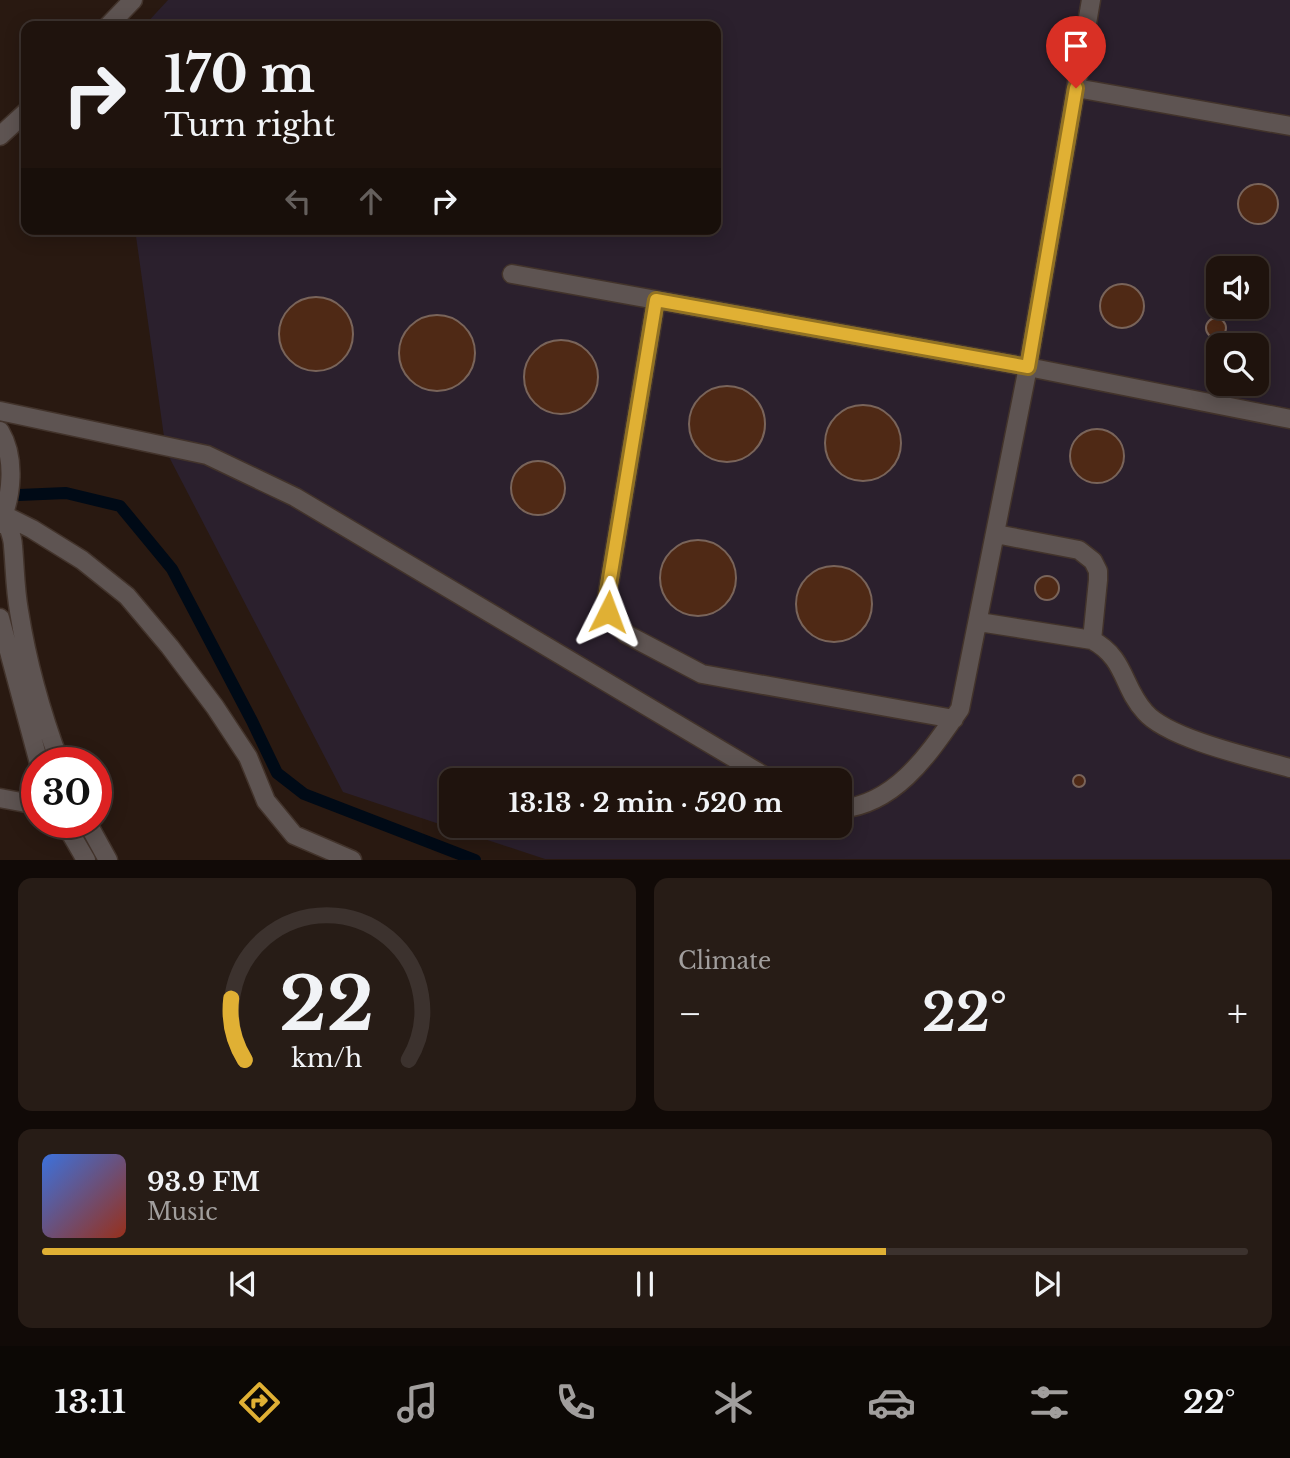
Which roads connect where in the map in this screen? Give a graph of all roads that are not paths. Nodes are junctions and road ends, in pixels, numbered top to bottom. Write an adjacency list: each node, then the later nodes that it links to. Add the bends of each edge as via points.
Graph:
1 (132, 0): 3 (street)
2 (1091, 0): 4 (street)
3 (113, 21)
4 (1076, 88): 6 (street); 10 (street)
5 (21, 117): 7 (street)
6 (1290, 126)
7 (0, 136)
8 (512, 274): 9 (street)
9 (656, 300): 10 (street); 19 (street, via 608,612 626,634 702,674)
10 (1028, 367): 12 (street); 15 (street)
11 (0, 411): 23 (street, via 207,455 260,480)
12 (1290, 419)
13 (0, 431): 14 (street, via 12,479)
14 (2, 520): 20 (street, via 13,544 14,578 29,661); 32 (street, via 32,529 82,559 127,596 215,707 248,757 266,801 294,835)
15 (996, 534): 17 (street); 18 (street, via 1079,550 1093,561 1098,580)
16 (0, 618): 21 (street)
17 (979, 622): 18 (street); 19 (street, via 965,694)
18 (1092, 640): 24 (street, via 1114,656 1136,701 1158,724)
19 (954, 719): 27 (street, via 897,787)
20 (51, 740): 21 (street); 22 (street)
21 (33, 745)
22 (54, 747)
23 (751, 768)
24 (1290, 768)
25 (0, 798): 26 (street)
26 (21, 802)
27 (852, 806)
28 (74, 838): 30 (street)
29 (96, 838): 31 (street)
30 (86, 859)
31 (108, 859)
32 (352, 859)

